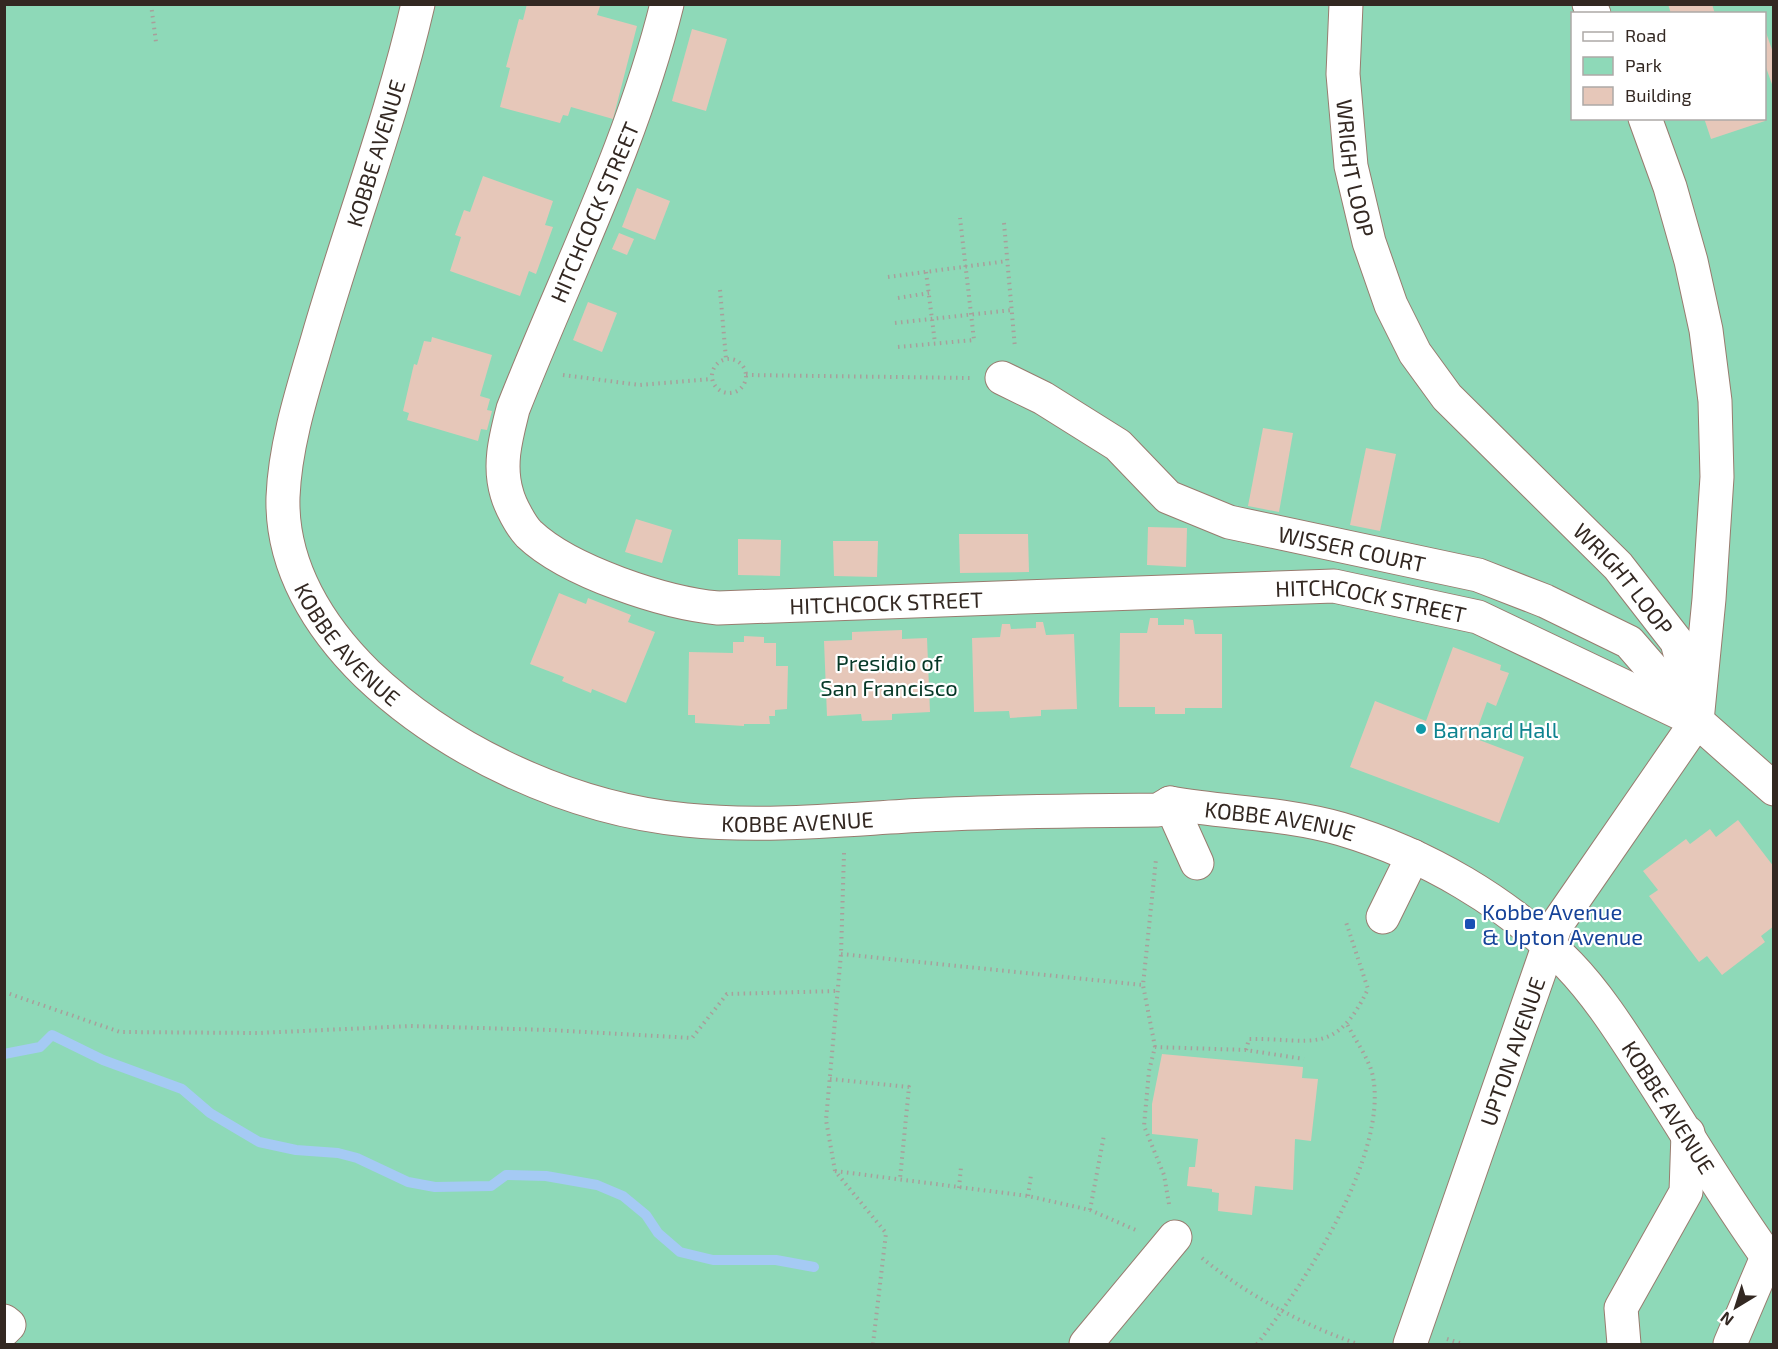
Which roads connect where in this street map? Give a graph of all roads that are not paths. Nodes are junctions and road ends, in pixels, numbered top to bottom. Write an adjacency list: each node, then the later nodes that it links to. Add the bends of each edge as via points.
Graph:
1 (418, 4): 8 (street, KOBBE AVENUE, via 308,373 286,465 283,499 291,556 314,609 352,659 381,687 481,754 520,775 563,792 644,814 687,820 773,822 1158,810)
2 (667, 4): 6 (street, HITCHCOCK STREET, via 632,123 528,370 502,454 507,495 527,533 558,556 660,598 718,608 1334,585 1478,617)
3 (1346, 4): 6 (street, WRIGHT LOOP, via 1343,74 1351,166 1369,242 1391,305 1416,353 1447,397 1618,566 1677,642)
4 (1646, 120): 6 (street, WRIGHT LOOP, via 1691,261 1706,330 1715,401 1717,477)
5 (1002, 378): 6 (street, WISSER COURT, via 1044,398 1118,445 1168,497 1229,522 1478,575 1545,601 1629,642)
6 (1697, 721): 7 (street, HITCHCOCK STREET); 12 (street, UPTON AVENUE, via 1564,911)
7 (1773, 789)
8 (1170, 803): 9 (street, KOBBE AVENUE, via 1298,818 1341,829); 10 (street)
9 (1413, 856): 11 (street); 12 (street, KOBBE AVENUE, via 1462,882)
10 (1197, 863)
11 (1383, 917)
12 (1547, 945): 13 (street, KOBBE AVENUE, via 1596,997); 19 (street, UPTON AVENUE)
13 (1688, 1133): 15 (street, KOBBE AVENUE); 20 (street, via 1686,1192 1621,1308)
14 (1175, 1237): 18 (street)
15 (1770, 1262): 21 (street)
16 (4, 1321): 17 (street, via 9,1325)
17 (4, 1330)
18 (1086, 1344)
19 (1410, 1344)
20 (1624, 1344)
21 (1730, 1344)

